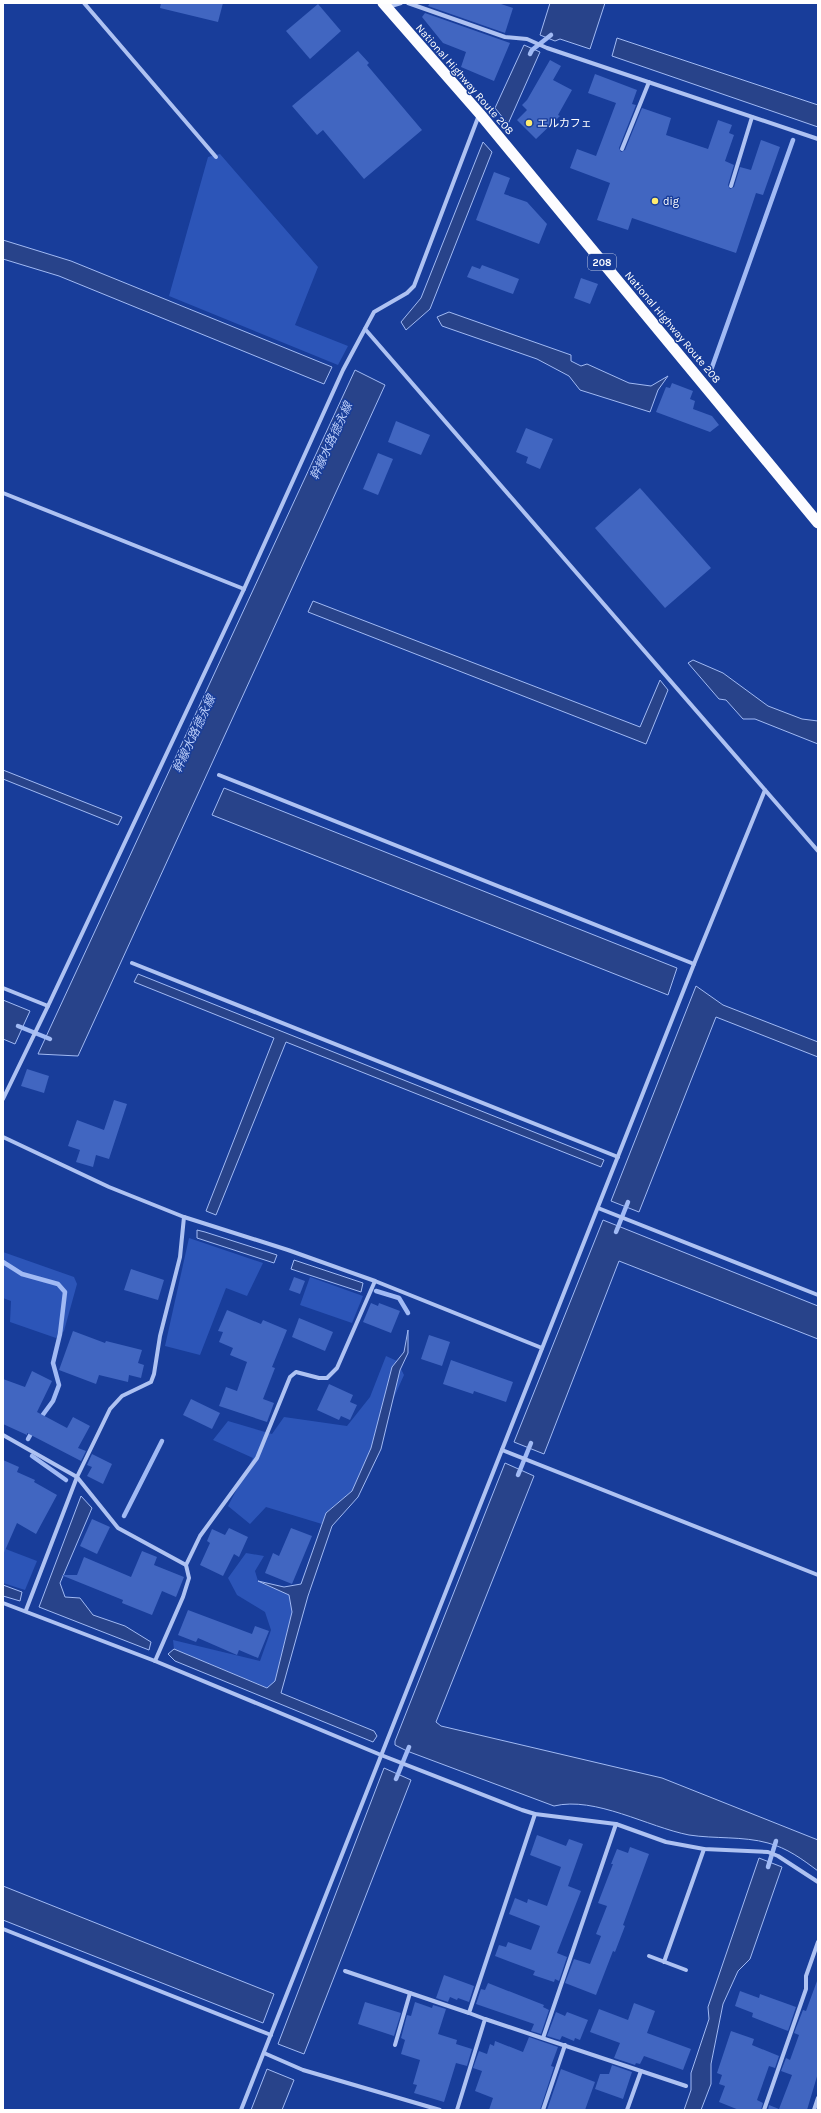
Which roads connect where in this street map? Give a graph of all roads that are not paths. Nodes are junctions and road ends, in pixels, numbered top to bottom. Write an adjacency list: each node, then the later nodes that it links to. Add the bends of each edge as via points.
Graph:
1 (84, 3): 10 (street)
2 (401, 3): 4 (street)
3 (408, 3): 5 (street, via 505,36 527,39)
4 (384, 5): 6 (highway, National Highway Route 208 / 208)
5 (649, 82): 7 (street); 9 (street)
6 (480, 114): 12 (street, via 414,286 407,293 374,312); 14 (highway, National Highway Route 208 / 208)
7 (752, 117): 8 (street); 11 (street)
8 (818, 139)
9 (622, 149)
10 (216, 156)
11 (731, 186)
12 (365, 329): 15 (street, via 343,370); 17 (street)
13 (3, 493): 15 (street)
14 (818, 523)
15 (244, 589): 22 (street)
16 (219, 775): 20 (street)
17 (765, 790): 18 (street); 20 (street)
18 (818, 851)
19 (132, 963): 25 (street)
20 (694, 964): 25 (street)
21 (3, 988): 22 (street)
22 (48, 1006): 23 (street)
23 (3, 1099)
24 (3, 1137): 27 (street, via 110,1187)
25 (618, 1157): 26 (street)
26 (598, 1208): 29 (street); 30 (street)
27 (184, 1217): 28 (street); 33 (street, via 180,1257 151,1382 122,1396 110,1409)
28 (375, 1281): 30 (street); 34 (street, via 337,1368 327,1378 296,1372 290,1378 257,1458 200,1536)
29 (818, 1296)
30 (542, 1348): 32 (street)
31 (3, 1435): 33 (street)
32 (502, 1450): 35 (street); 39 (street)
33 (77, 1477): 34 (street, via 118,1528); 37 (street)
34 (186, 1565): 38 (street, via 189,1578 183,1597)
35 (818, 1575)
36 (3, 1603): 37 (street)
37 (26, 1610): 38 (street)
38 (155, 1661): 39 (street)
39 (381, 1755): 40 (street); 53 (street)
40 (535, 1814): 41 (street); 51 (street)
41 (616, 1824): 42 (street, via 666,1842); 54 (street)
42 (704, 1849): 43 (street, via 768,1852); 47 (street)
43 (818, 1882)
44 (3, 1929): 53 (street)
45 (818, 1942): 66 (street, via 806,1976 806,1989)
46 (649, 1956): 47 (street)
47 (664, 1962): 48 (street)
48 (686, 1970)
49 (345, 1971): 50 (street)
50 (410, 1993): 51 (street); 55 (street)
51 (469, 2013): 52 (street)
52 (485, 2019): 54 (street); 63 (street)
53 (271, 2035): 57 (street)
54 (543, 2038): 56 (street)
55 (395, 2045)
56 (565, 2045): 58 (street); 64 (street)
57 (264, 2053): 61 (street); 62 (street, via 303,2070)
58 (641, 2071): 59 (street); 65 (street)
59 (686, 2086)
60 (818, 2098): 67 (street)
61 (241, 2110)
62 (440, 2110)
63 (457, 2110)
64 (543, 2110)
65 (627, 2110)
66 (764, 2110)
67 (814, 2110)

